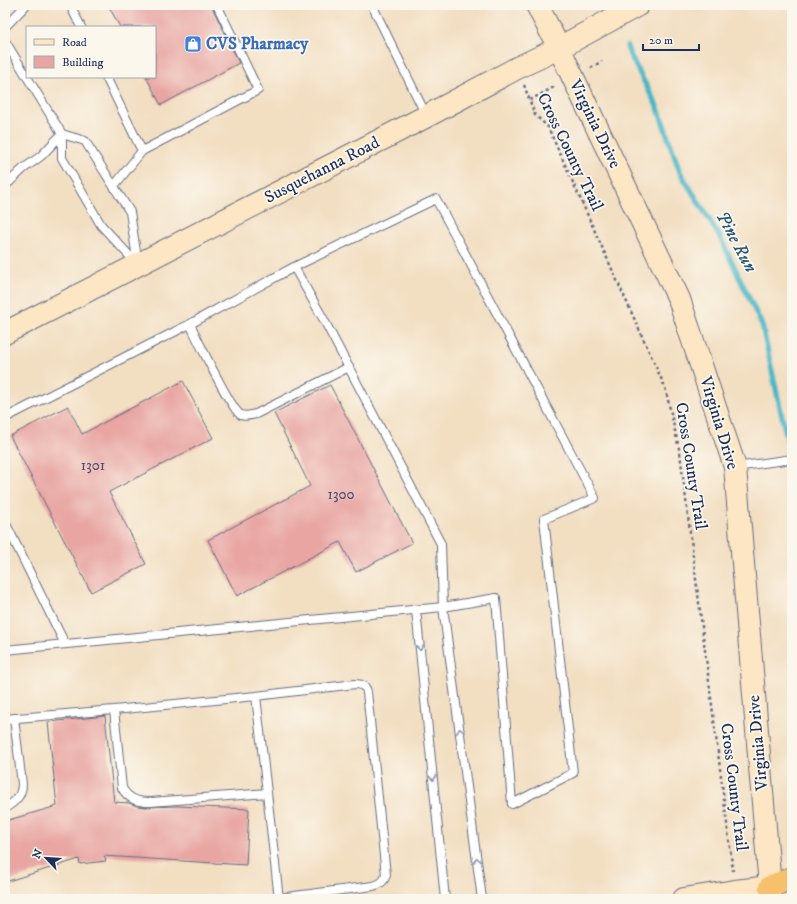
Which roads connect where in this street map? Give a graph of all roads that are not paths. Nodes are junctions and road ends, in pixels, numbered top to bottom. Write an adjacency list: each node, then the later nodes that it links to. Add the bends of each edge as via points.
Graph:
1 (26, 5): 8 (lane)
2 (217, 5): 16 (lane, via 258,90)
3 (372, 5): 14 (lane)
4 (537, 5): 10 (main road, Virginia Drive)
5 (634, 6): 10 (main road, Susquehanna Road)
6 (73, 7): 7 (lane)
7 (81, 26)
8 (5, 27)
9 (5, 41): 11 (lane)
10 (559, 48): 14 (main road, Susquehanna Road); 26 (main road, Virginia Drive, via 679,299)
11 (26, 75)
12 (28, 78): 15 (lane)
13 (106, 78): 16 (lane)
14 (427, 116): 19 (main road, Susquehanna Road)
15 (62, 134): 17 (lane, via 41,156); 18 (lane, via 85,141); 19 (lane, via 62,158 101,226)
16 (142, 151): 18 (lane)
17 (5, 186)
18 (114, 186): 19 (lane, via 130,212)
19 (138, 265): 22 (main road, Susquehanna Road)
20 (294, 267): 21 (lane); 23 (lane); 28 (lane, via 436,199 596,498 544,519 573,773 512,804 496,598)
21 (190, 324): 23 (lane, via 217,378 241,414 256,414); 24 (lane)
22 (5, 333)
23 (349, 368): 28 (lane, via 441,544)
24 (5, 418)
25 (792, 459): 26 (lane)
26 (735, 467): 40 (main road, Virginia Drive)
27 (5, 522): 30 (lane)
28 (443, 607): 29 (lane); 43 (lane, one-way to 28)
29 (416, 610): 30 (lane); 42 (lane, one-way to 42)
30 (65, 644): 31 (lane)
31 (5, 650)
32 (256, 696): 33 (lane); 36 (lane); 41 (lane, via 355,684 362,685 367,692 386,876 382,883 373,886)
33 (114, 710): 34 (lane); 36 (lane, via 122,788 132,799 151,802)
34 (14, 718): 35 (lane); 37 (lane, via 22,790 16,800)
35 (5, 719)
36 (267, 793): 41 (lane)
37 (5, 808)
38 (792, 878): 40 (highway)
39 (792, 891): 40 (highway)
40 (770, 893): 44 (main road, via 736,891)
41 (279, 898)
42 (445, 899)
43 (482, 899)
44 (684, 899)

